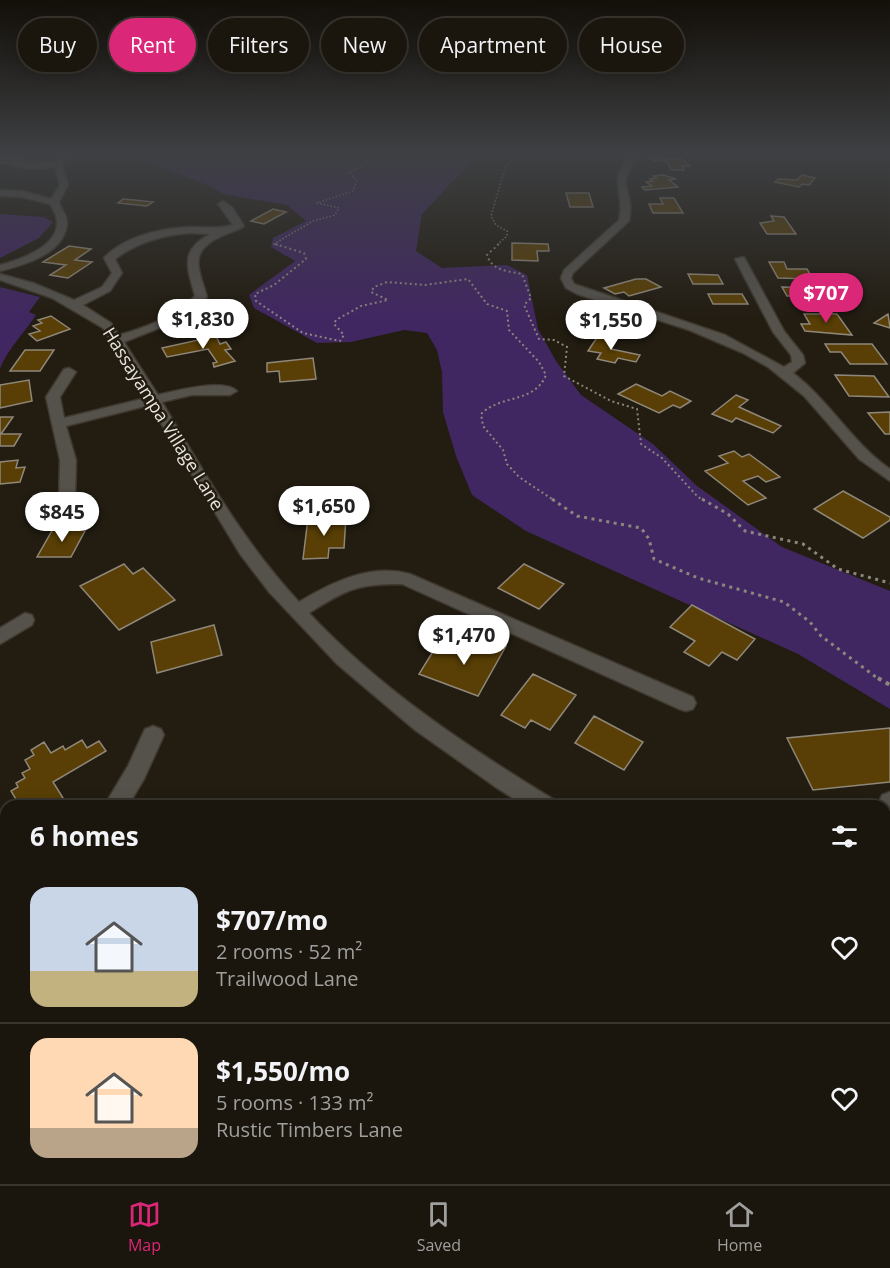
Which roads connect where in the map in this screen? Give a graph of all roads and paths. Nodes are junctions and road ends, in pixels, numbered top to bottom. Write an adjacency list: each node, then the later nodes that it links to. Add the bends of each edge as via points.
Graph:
1 (57, 209): 9 (street, via 62,221)
2 (229, 209): 6 (street)
3 (338, 209): 29 (path, via 335,215 313,221 274,244 304,254 306,259 274,285 255,294 256,301 297,330 340,341 344,335 334,324 336,320 361,306 388,300 371,292 377,285 427,285 468,279 480,298 507,311 512,334 546,375 544,384 534,393 488,406 481,414 483,426 503,450 512,470 577,516 641,528 649,539 654,559 660,563 784,602 821,636)
4 (493, 209): 25 (path, via 491,216 496,225 507,231 507,236 487,255 488,261 522,274 531,298 524,305 539,339 554,340 567,347 564,376 611,401 637,409 641,444 663,459 698,497 728,514 745,531 803,544 838,569)
5 (626, 209): 19 (street, via 624,220 568,273 570,286 717,336)
6 (239, 226): 7 (street); 8 (street)
7 (250, 231)
8 (220, 232): 16 (street, via 194,230 137,239 109,258 117,273 106,289); 17 (street, via 196,250 192,265 201,297 193,306 167,322)
9 (56, 236): 10 (street); 11 (street)
10 (33, 246): 11 (street); 13 (street)
11 (45, 249): 14 (street)
12 (740, 259): 19 (street, via 779,333 797,355 799,363)
13 (0, 262)
14 (0, 268)
15 (0, 277): 16 (street, Hassayampa Village Lane, via 38,286)
16 (76, 304): 17 (street, Hassayampa Village Lane, via 107,326)
17 (117, 340): 21 (street, Hassayampa Village Lane)
18 (69, 372): 22 (street, via 53,397)
19 (785, 373): 23 (street, via 815,398 850,442)
20 (230, 391): 21 (street, via 192,391)
21 (152, 401): 22 (street); 26 (street, Hassayampa Village Lane, via 247,551)
22 (58, 424): 24 (street, via 68,460)
23 (890, 476)
24 (67, 501)
25 (890, 583)
26 (297, 611): 30 (street, via 364,578 404,578); 33 (street, Hassayampa Village Lane, via 431,732)
27 (25, 620): 28 (street)
28 (0, 637)
29 (890, 685)
30 (686, 703)
31 (153, 735): 32 (street)
32 (119, 800)
33 (536, 800)

